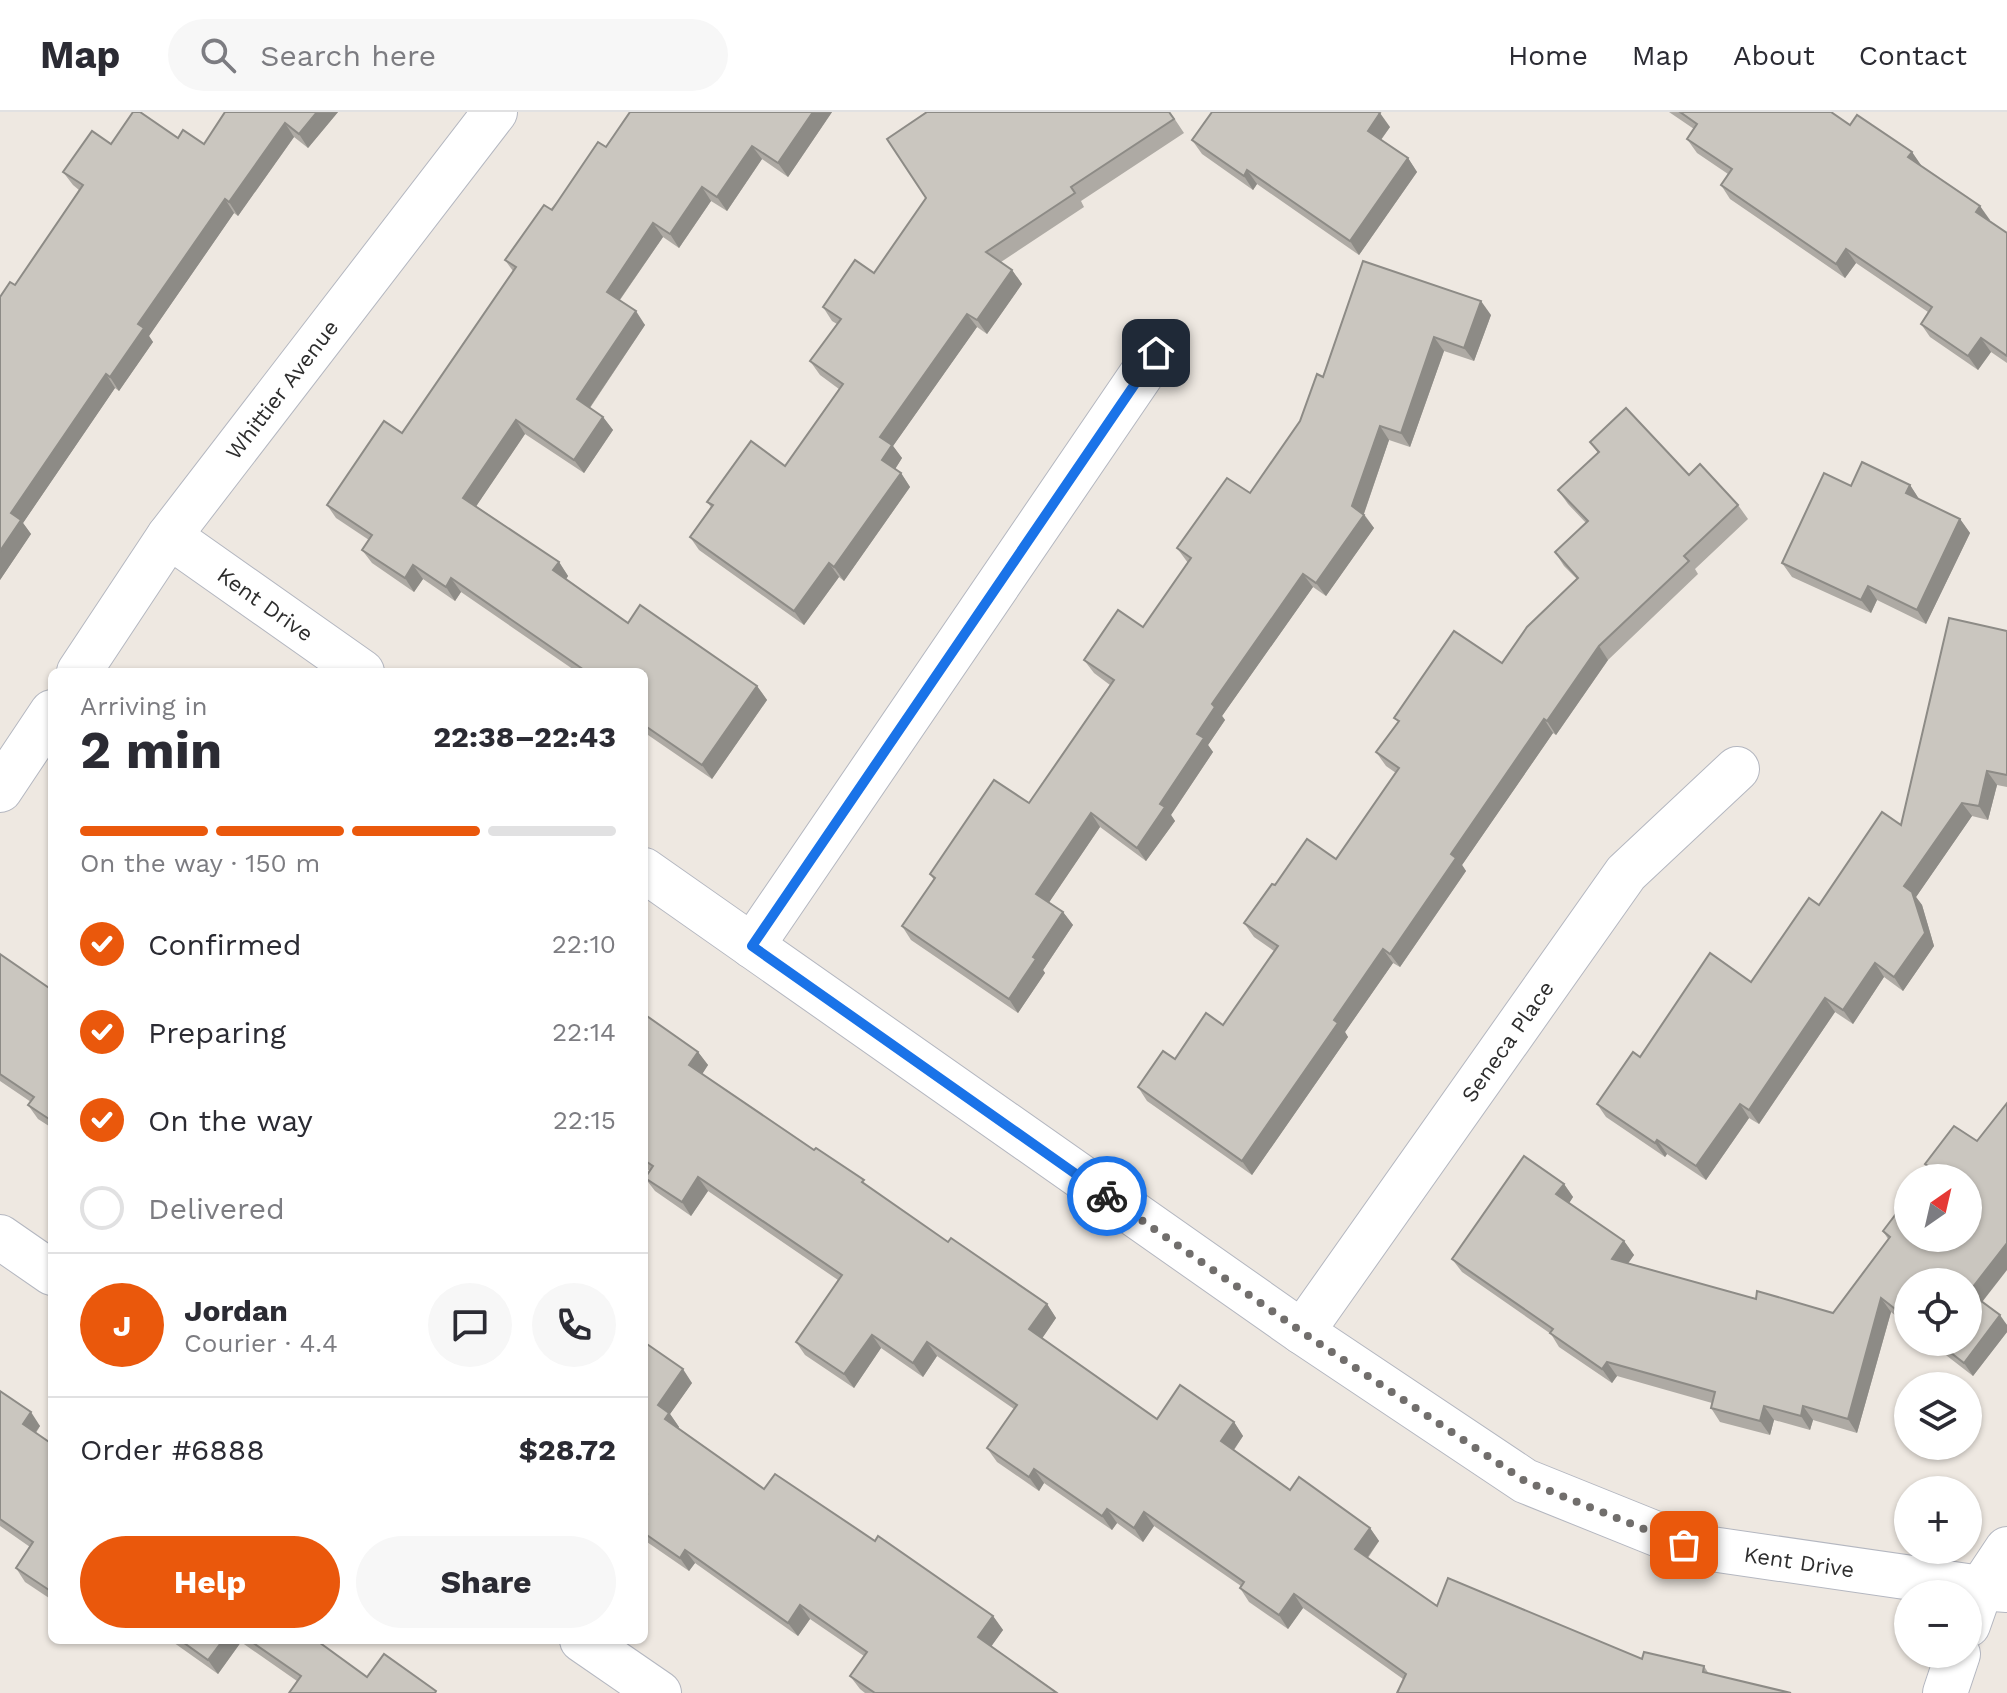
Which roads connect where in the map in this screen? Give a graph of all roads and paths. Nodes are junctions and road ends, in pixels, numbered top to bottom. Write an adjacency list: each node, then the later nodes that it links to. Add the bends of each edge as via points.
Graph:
1 (495, 112): 3 (street, Whittier Avenue)
2 (1156, 353): 10 (street)
3 (169, 536): 4 (street, Whittier Avenue); 5 (street, Kent Drive)
4 (82, 668)
5 (356, 668)
6 (48, 718): 8 (street)
7 (1737, 769): 13 (street, Seneca Place, via 1626,873)
8 (0, 790)
9 (648, 873): 10 (street, Kent Drive)
10 (752, 946): 13 (street, Kent Drive)
11 (0, 1237): 12 (street)
12 (48, 1270)
13 (1302, 1332): 15 (street, Kent Drive, via 1525,1481 1684,1545)
14 (2007, 1549): 15 (street)
15 (1985, 1601)
16 (588, 1644): 18 (street)
17 (1953, 1668): 19 (street)
18 (659, 1693)
19 (1945, 1693)

